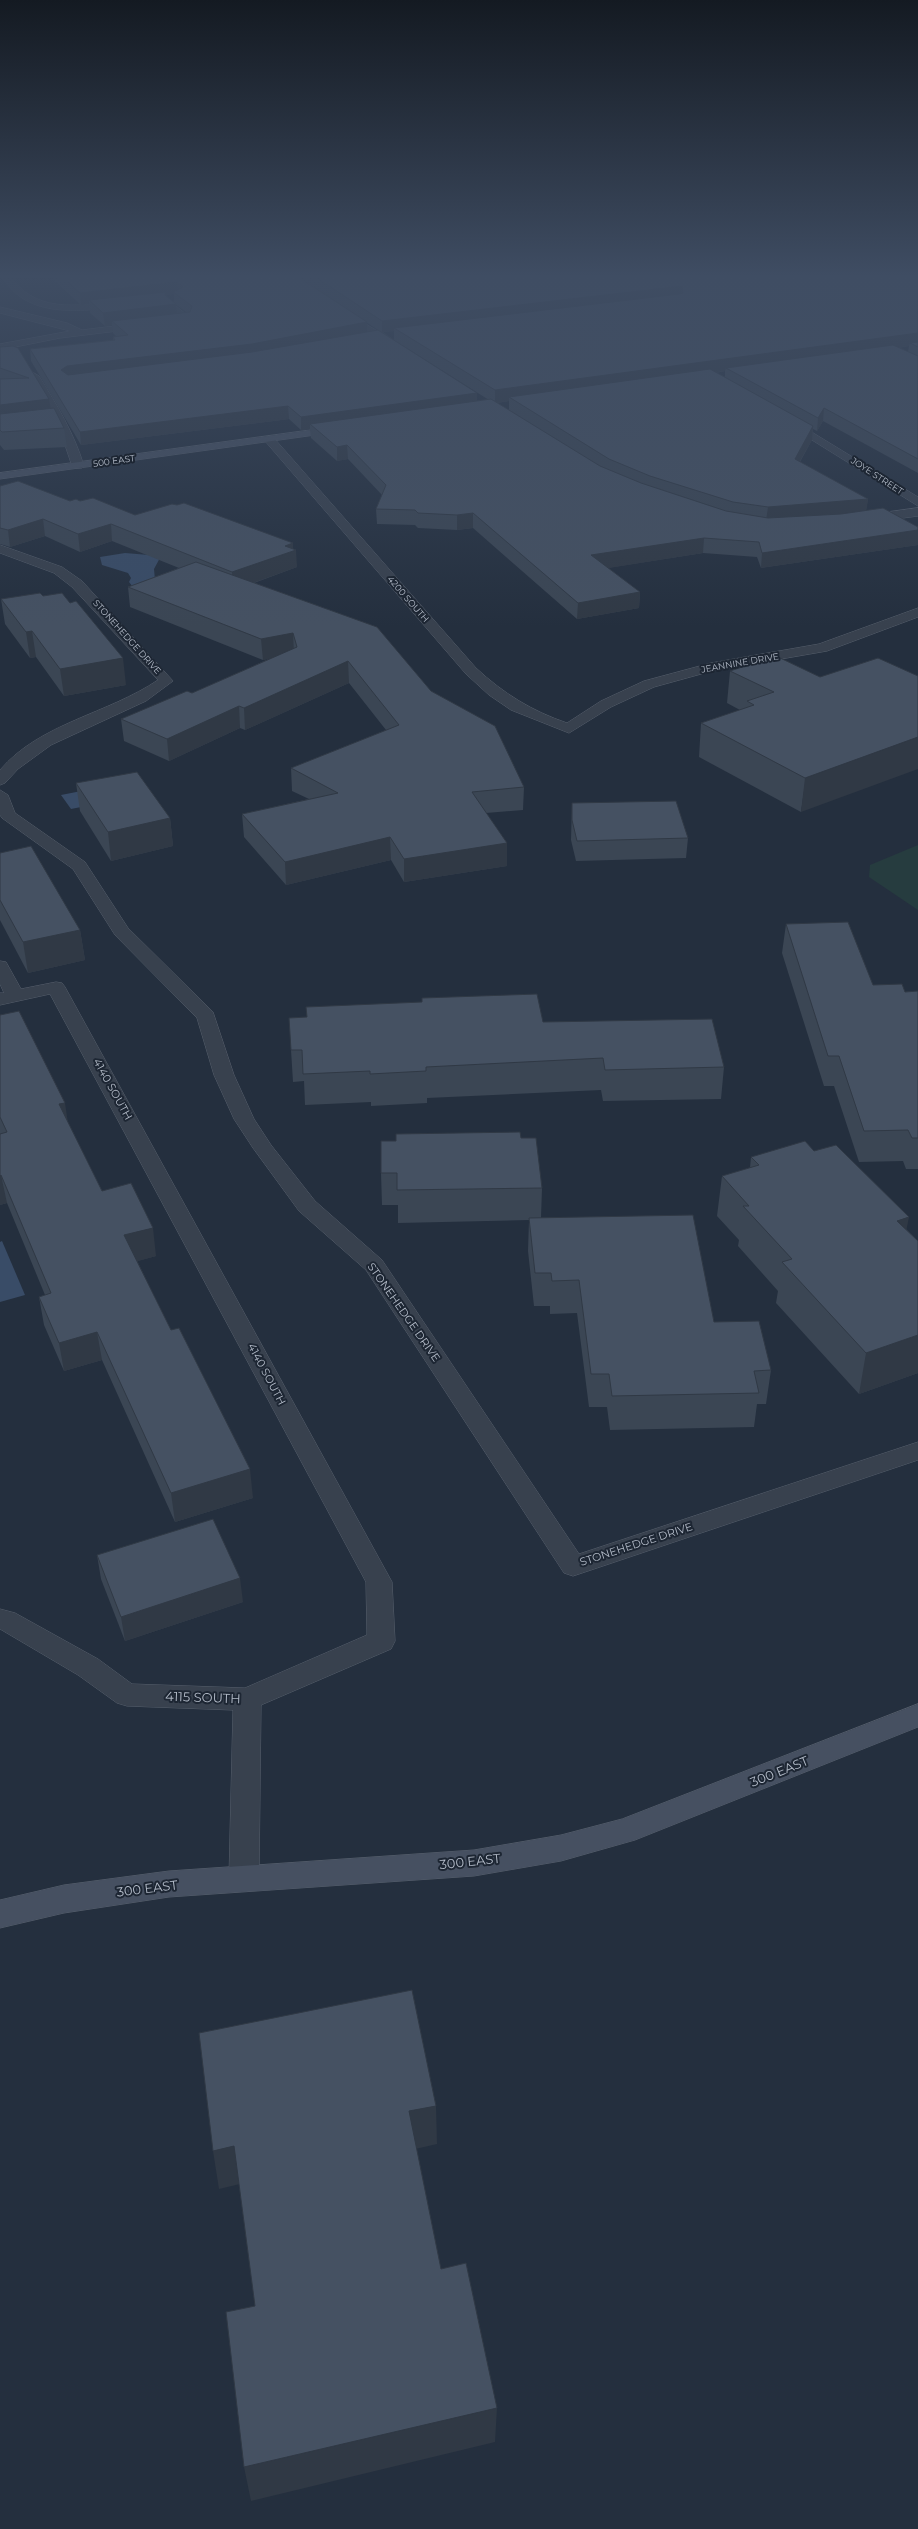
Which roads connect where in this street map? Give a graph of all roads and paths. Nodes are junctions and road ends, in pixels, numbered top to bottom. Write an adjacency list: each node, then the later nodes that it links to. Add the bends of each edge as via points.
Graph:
1 (43, 391): 3 (street)
2 (779, 415): 9 (street, JOYE STREET)
3 (61, 420): 4 (street); 7 (street, via 74,446)
4 (46, 422)
5 (348, 428): 6 (street, 500 EAST)
6 (269, 439): 7 (street, 500 EAST); 14 (street, 4200 SOUTH, via 485,685 528,715)
7 (78, 466): 8 (street, 500 EAST)
8 (0, 476)
9 (918, 502)
10 (918, 512): 11 (street)
11 (855, 520)
12 (0, 549): 15 (street, STONEHEDGE DRIVE, via 58,570 77,584 166,680 142,697 41,744 6,771)
13 (918, 612): 14 (street, JEANNINE DRIVE, via 822,648 710,667 649,684 606,704)
14 (569, 729)
15 (0, 780)
16 (0, 795): 19 (street, STONEHEDGE DRIVE, via 8,815 79,866 121,931 206,1016 224,1075 244,1119 263,1148 307,1206 374,1265 573,1566)
17 (0, 966): 18 (street)
18 (8, 998): 21 (street, 4140 SOUTH, via 56,987 379,1582 381,1642)
19 (918, 1451)
20 (0, 1619): 21 (street, 4115 SOUTH, via 88,1667 128,1695)
21 (247, 1699): 23 (street, 4115 SOUTH)
22 (918, 1715): 23 (street, 300 EAST, via 625,1831 562,1848 474,1863)
23 (244, 1878): 24 (street, 300 EAST, via 169,1884 64,1899)
24 (0, 1914)

